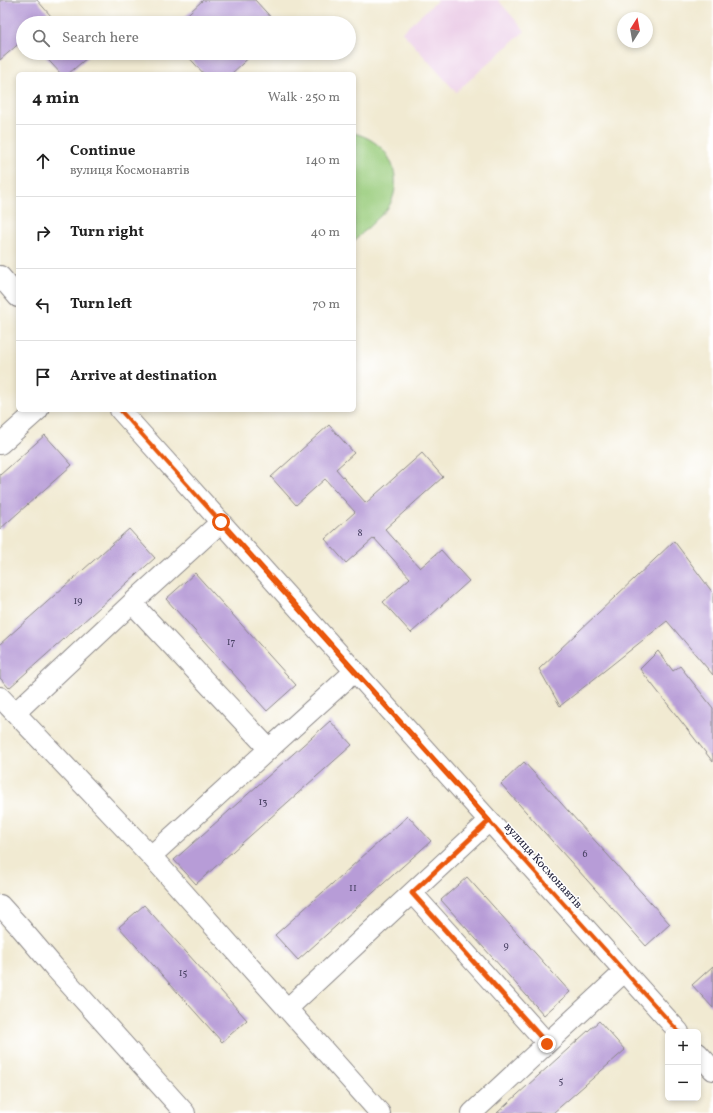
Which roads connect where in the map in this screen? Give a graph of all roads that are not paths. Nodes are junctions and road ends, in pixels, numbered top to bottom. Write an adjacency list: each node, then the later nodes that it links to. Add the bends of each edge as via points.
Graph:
1 (0, 276): 2 (street)
2 (16, 294)
3 (36, 412): 5 (street)
4 (122, 412): 6 (street, вулиця Космонавтів)
5 (0, 444)
6 (221, 522): 7 (street); 8 (street, вулиця Космонавтів)
7 (132, 603): 10 (street); 11 (street)
8 (355, 671): 11 (street); 12 (street, вулиця Космонавтів)
9 (0, 697): 10 (street)
10 (15, 713): 13 (street)
11 (269, 749): 13 (street)
12 (489, 821): 14 (street); 16 (street, вулиця Космонавтів)
13 (151, 856): 17 (street)
14 (412, 893): 17 (street); 19 (street)
15 (0, 905): 22 (street)
16 (624, 972): 18 (street, вулиця Космонавтів); 19 (street)
17 (287, 1009): 23 (street)
18 (676, 1029)
19 (547, 1044): 24 (street)
20 (701, 1056): 21 (street)
21 (713, 1070)
22 (185, 1113)
23 (380, 1113)
24 (472, 1113)

